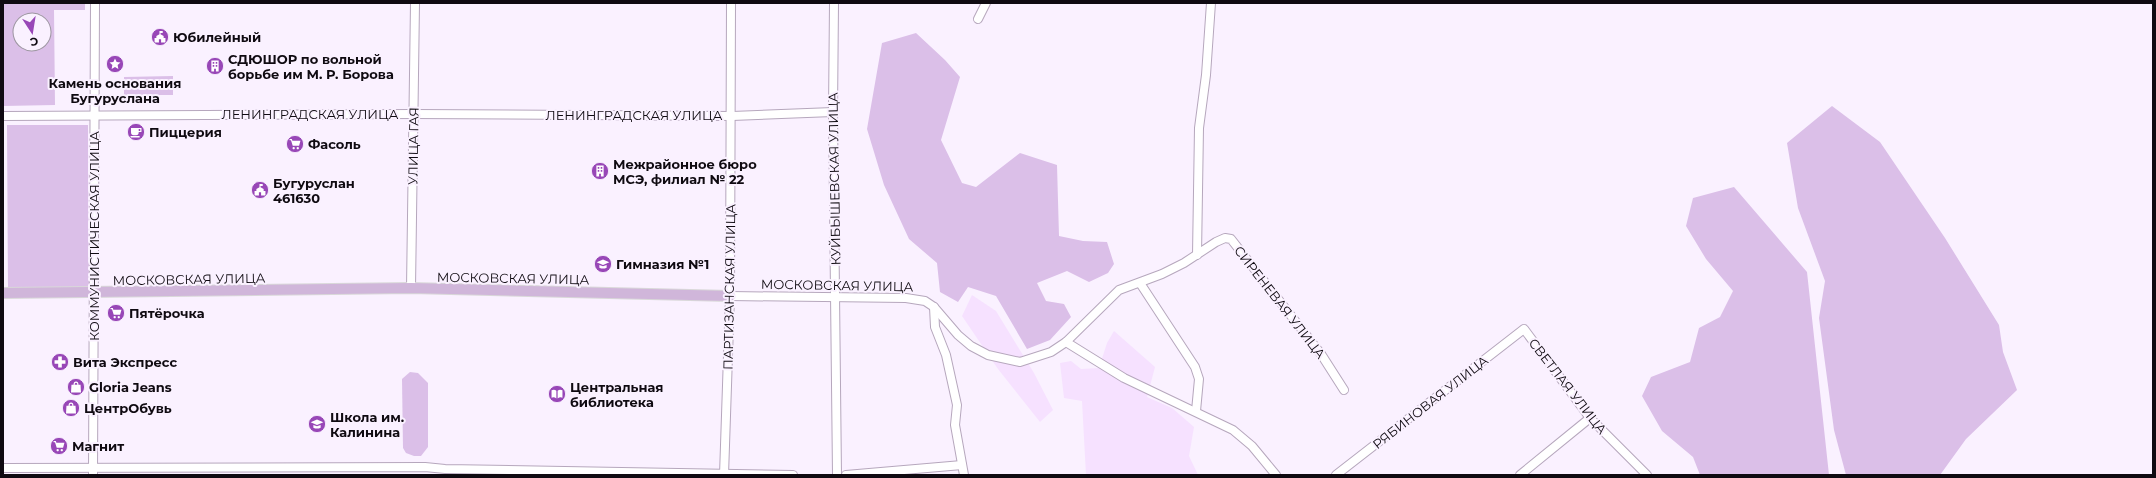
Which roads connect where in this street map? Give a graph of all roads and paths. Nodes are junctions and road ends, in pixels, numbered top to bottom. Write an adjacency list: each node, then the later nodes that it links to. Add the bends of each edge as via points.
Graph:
1 (95, 3): 11 (street, КОММУНИСТИЧЕСКАЯ УЛИЦА)
2 (416, 3): 9 (street, УЛИЦА ГАЯ)
3 (731, 3): 12 (street, ПАРТИЗАНСКАЯ УЛИЦА)
4 (834, 3): 8 (street, КУЙБЫШЕВСКАЯ УЛИЦА)
5 (986, 3): 7 (street)
6 (1211, 3): 13 (street, via 1199,128)
7 (978, 19)
8 (833, 112): 12 (street, ЛЕНИНГРАДСКАЯ УЛИЦА); 20 (street, КУЙБЫШЕВСКАЯ УЛИЦА)
9 (414, 114): 11 (street, ЛЕНИНГРАДСКАЯ УЛИЦА); 12 (street, ЛЕНИНГРАДСКАЯ УЛИЦА); 15 (street, УЛИЦА ГАЯ)
10 (3, 116): 11 (street, ЛЕНИНГРАДСКАЯ УЛИЦА)
11 (94, 116): 18 (street, КОММУНИСТИЧЕСКАЯ УЛИЦА)
12 (732, 116): 19 (street, ПАРТИЗАНСКАЯ УЛИЦА)
13 (1197, 255): 14 (street, СИРЕНЕВАЯ УЛИЦА); 24 (street, СИРЕНЕВАЯ УЛИЦА, via 1225,238 1232,239 1321,354)
14 (1140, 283): 16 (street, СИРЕНЕВАЯ УЛИЦА); 25 (street, via 1195,367 1199,379)
15 (411, 288): 18 (main road, МОСКОВСКАЯ УЛИЦА); 19 (main road, МОСКОВСКАЯ УЛИЦА)
16 (1118, 290): 23 (street, МОСКОВСКАЯ УЛИЦА)
17 (3, 293): 18 (main road, МОСКОВСКАЯ УЛИЦА)
18 (94, 293): 30 (street, КОММУНИСТИЧЕСКАЯ УЛИЦА)
19 (730, 296): 20 (street, МОСКОВСКАЯ УЛИЦА); 31 (street, ПАРТИЗАНСКАЯ УЛИЦА)
20 (835, 298): 21 (street, МОСКОВСКАЯ УЛИЦА, via 906,298 925,301); 33 (street, КУЙБЫШЕВСКАЯ УЛИЦА)
21 (934, 308): 23 (street, МОСКОВСКАЯ УЛИЦА, via 958,335 988,355 1020,362 1051,352); 27 (street, via 935,327 946,355 957,405 955,425)
22 (1524, 329): 26 (street, СВЕТЛАЯ УЛИЦА); 37 (street, РЯБИНОВАЯ УЛИЦА)
23 (1066, 342): 25 (street, via 1124,378)
24 (1344, 390)
25 (1196, 411): 36 (street, via 1233,430 1252,446)
26 (1590, 418): 38 (street); 39 (street, СВЕТЛАЯ УЛИЦА)
27 (962, 465): 34 (street); 35 (street)
28 (3, 468): 30 (street)
29 (228, 471): 30 (street); 31 (street, via 425,467)
30 (93, 472)
31 (724, 474): 32 (street)
32 (792, 475)
33 (837, 475)
34 (846, 475)
35 (964, 475)
36 (1276, 475)
37 (1336, 475)
38 (1520, 475)
39 (1647, 475)

